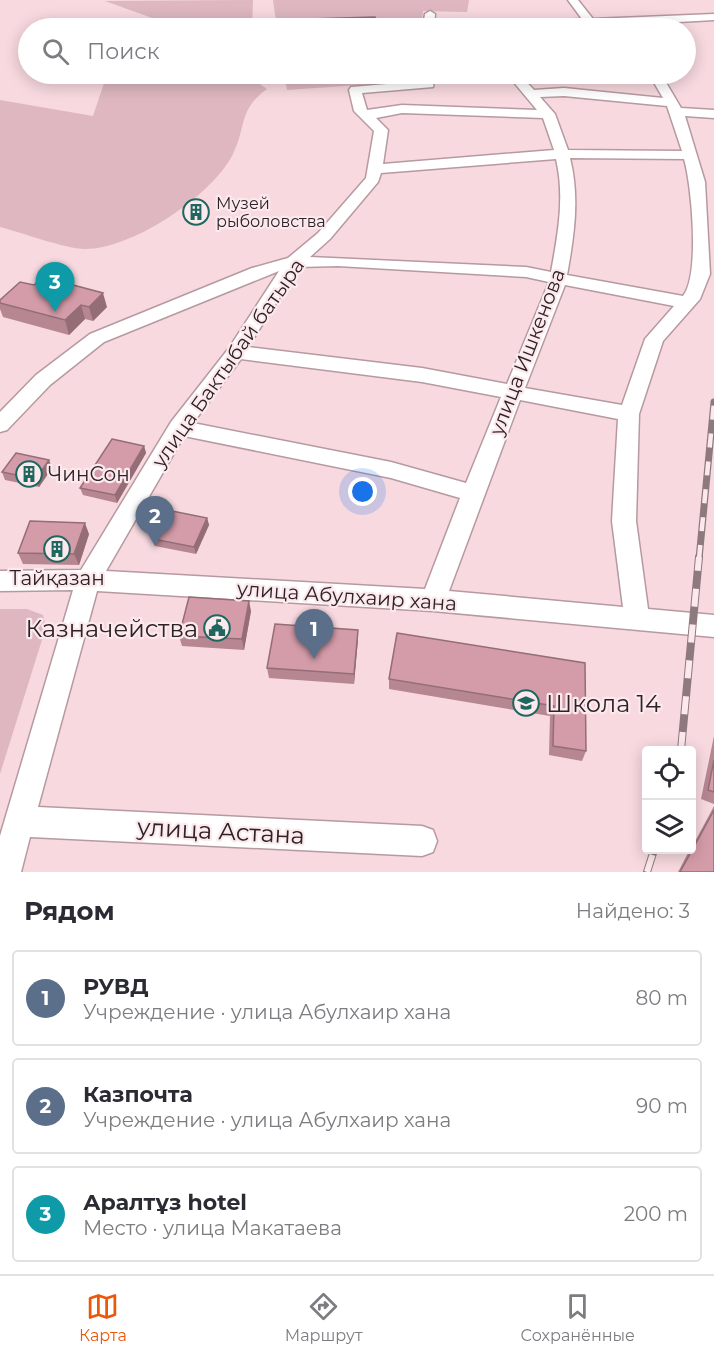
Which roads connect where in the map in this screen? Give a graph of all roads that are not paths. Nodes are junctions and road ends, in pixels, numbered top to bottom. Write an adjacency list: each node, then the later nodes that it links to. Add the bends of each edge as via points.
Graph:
1 (573, 0): 5 (street)
2 (430, 14): 4 (street)
3 (714, 17): 6 (street)
4 (429, 18)
5 (586, 18)
6 (696, 19)
7 (429, 84): 14 (street, улица Бактыбай батыра, via 355,90)
8 (522, 84): 10 (street, улица Ишкенова)
9 (661, 84): 11 (street)
10 (530, 94): 11 (street, via 564,92); 12 (street, улица Ишкенова)
11 (674, 108): 13 (street); 16 (street)
12 (548, 114): 14 (street, via 402,109); 15 (street, улица Ишкенова)
13 (714, 114)
14 (366, 116): 17 (street, улица Бактыбай батыра, via 381,130)
15 (562, 154): 16 (street); 17 (street); 19 (street, улица Ишкенова, via 568,180 568,224)
16 (690, 155): 20 (street, via 698,182 700,274 694,295)
17 (375, 169): 18 (street, улица Бактыбай батыра, via 373,179 324,236)
18 (294, 262): 19 (street, via 526,272); 21 (street, улица Бактыбай батыра); 24 (street, via 258,272 97,338 43,380)
19 (558, 280): 20 (street); 22 (street, улица Ишкенова)
20 (687, 302): 23 (street, via 654,339)
21 (236, 352): 22 (street); 25 (street, улица Бактыбай батыра)
22 (514, 390): 23 (street); 26 (street, улица Ишкенова)
23 (630, 414): 30 (street, via 624,521)
24 (0, 425)
25 (178, 427): 26 (street, via 391,470); 27 (street, улица Бактыбай батыра)
26 (473, 493): 29 (street, улица Ишкенова)
27 (88, 580): 28 (street, улица Абулхаир хана); 29 (street, улица Абулхаир хана); 32 (street, улица Бактыбай батыра)
28 (0, 581)
29 (434, 600): 30 (street, улица Абулхаир хана)
30 (637, 618): 31 (street, улица Абулхаир хана)
31 (704, 625)
32 (20, 821): 33 (street, улица Астана); 34 (street, улица Бактыбай батыра)
33 (422, 841)
34 (5, 872)

